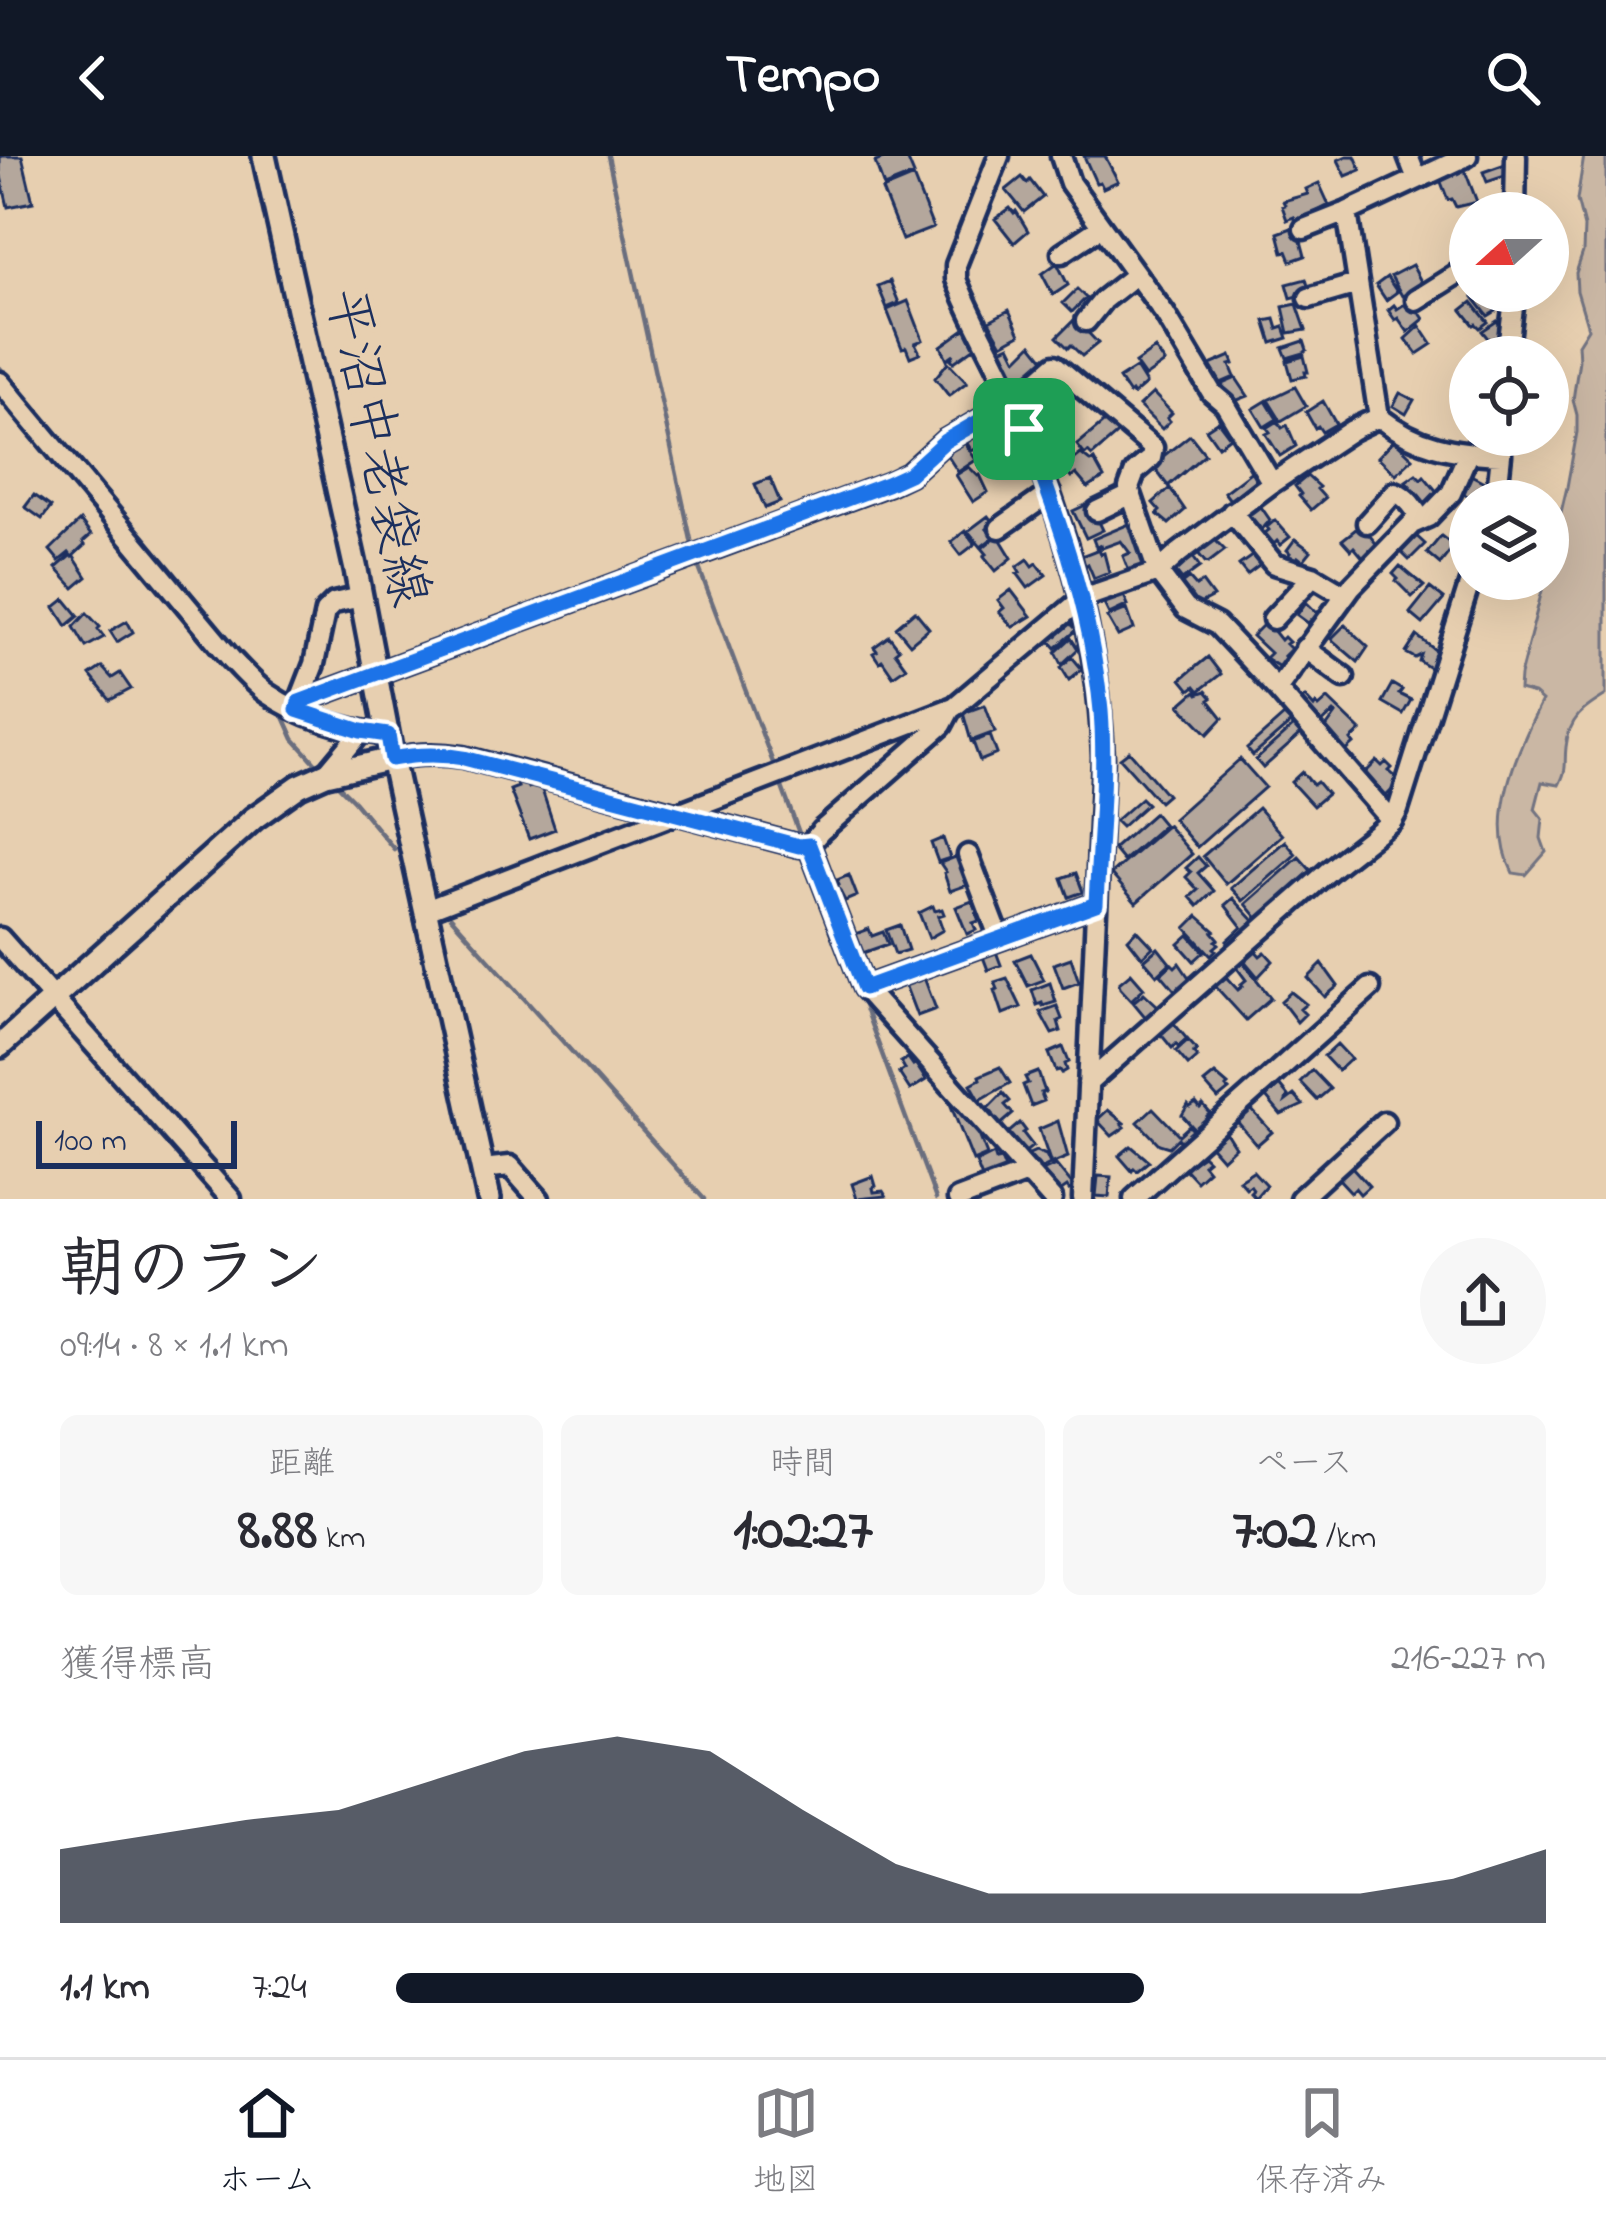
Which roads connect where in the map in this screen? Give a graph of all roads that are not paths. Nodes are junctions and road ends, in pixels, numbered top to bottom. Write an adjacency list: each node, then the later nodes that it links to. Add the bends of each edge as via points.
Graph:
1 (264, 156): 35 (main road, 平沼中老袋線)
2 (999, 156): 20 (street, via 956,279)
3 (1061, 156): 10 (street)
4 (1408, 156): 7 (street)
5 (1467, 156): 7 (street)
6 (1516, 156): 8 (street)
7 (1417, 178): 9 (street)
8 (1515, 192)
9 (1347, 212): 11 (street); 15 (street)
10 (1101, 227): 12 (street); 13 (street)
11 (1304, 229)
12 (1062, 253)
13 (1136, 274): 18 (street); 24 (street)
14 (1449, 279): 17 (street)
15 (1357, 284): 16 (street); 21 (street)
16 (1309, 298)
17 (1416, 300)
18 (1087, 321)
19 (0, 382): 43 (street, via 232,660 267,693)
20 (1014, 401): 25 (street); 26 (street, via 1054,364 1153,448); 40 (street, via 887,484)
21 (1379, 417): 22 (street, via 1422,444); 24 (street)
22 (1449, 450)
23 (1467, 456): 29 (street, via 1450,493)
24 (1272, 483): 28 (street)
25 (1050, 493): 31 (street); 36 (street)
26 (1130, 495): 27 (street); 32 (street)
27 (1097, 511)
28 (1232, 512): 32 (street); 33 (street, via 1274,564)
29 (1421, 520): 30 (street, via 1395,492); 34 (street)
30 (1367, 523)
31 (1000, 528)
32 (1158, 572): 36 (street); 42 (street, via 1186,609 1217,625)
33 (1313, 576): 34 (street); 38 (street)
34 (1345, 595): 39 (street)
35 (361, 597): 40 (main road, 平沼中老袋線); 43 (street, via 325,612)
36 (1083, 598): 44 (street); 53 (street, via 1102,732)
37 (1464, 600): 50 (street)
38 (1273, 619)
39 (1306, 648): 41 (street); 42 (street)
40 (376, 675): 43 (street); 46 (main road, 平沼中老袋線)
41 (1344, 677)
42 (1277, 689): 50 (street)
43 (298, 706): 45 (street)
44 (951, 708): 49 (street); 51 (street)
45 (361, 731): 46 (street); 48 (street)
46 (388, 735): 47 (main road, 平沼中老袋線)
47 (392, 759): 48 (main road); 49 (street, via 440,753); 54 (main road, 平沼中老袋線)
48 (326, 774): 59 (main road, via 254,818)
49 (674, 814): 51 (street); 54 (street)
50 (1392, 821): 61 (street)
51 (809, 845): 57 (street)
52 (968, 855): 56 (street)
53 (1096, 904): 56 (street); 61 (street)
54 (426, 910): 63 (main road, 平沼中老袋線)
55 (0, 938): 59 (street)
56 (1000, 939): 57 (street)
57 (864, 988): 64 (street)
58 (1370, 988): 71 (street)
59 (54, 999): 60 (main road); 65 (street)
60 (0, 1046)
61 (1088, 1083): 70 (street)
62 (1384, 1122): 72 (street)
63 (482, 1169): 66 (main road, 平沼中老袋線); 67 (street, via 510,1166)
64 (1029, 1172): 68 (street); 69 (street)
65 (231, 1199)
66 (489, 1199)
67 (539, 1199)
68 (958, 1199)
69 (1052, 1199)
70 (1082, 1199)
71 (1134, 1199)
72 (1300, 1199)

